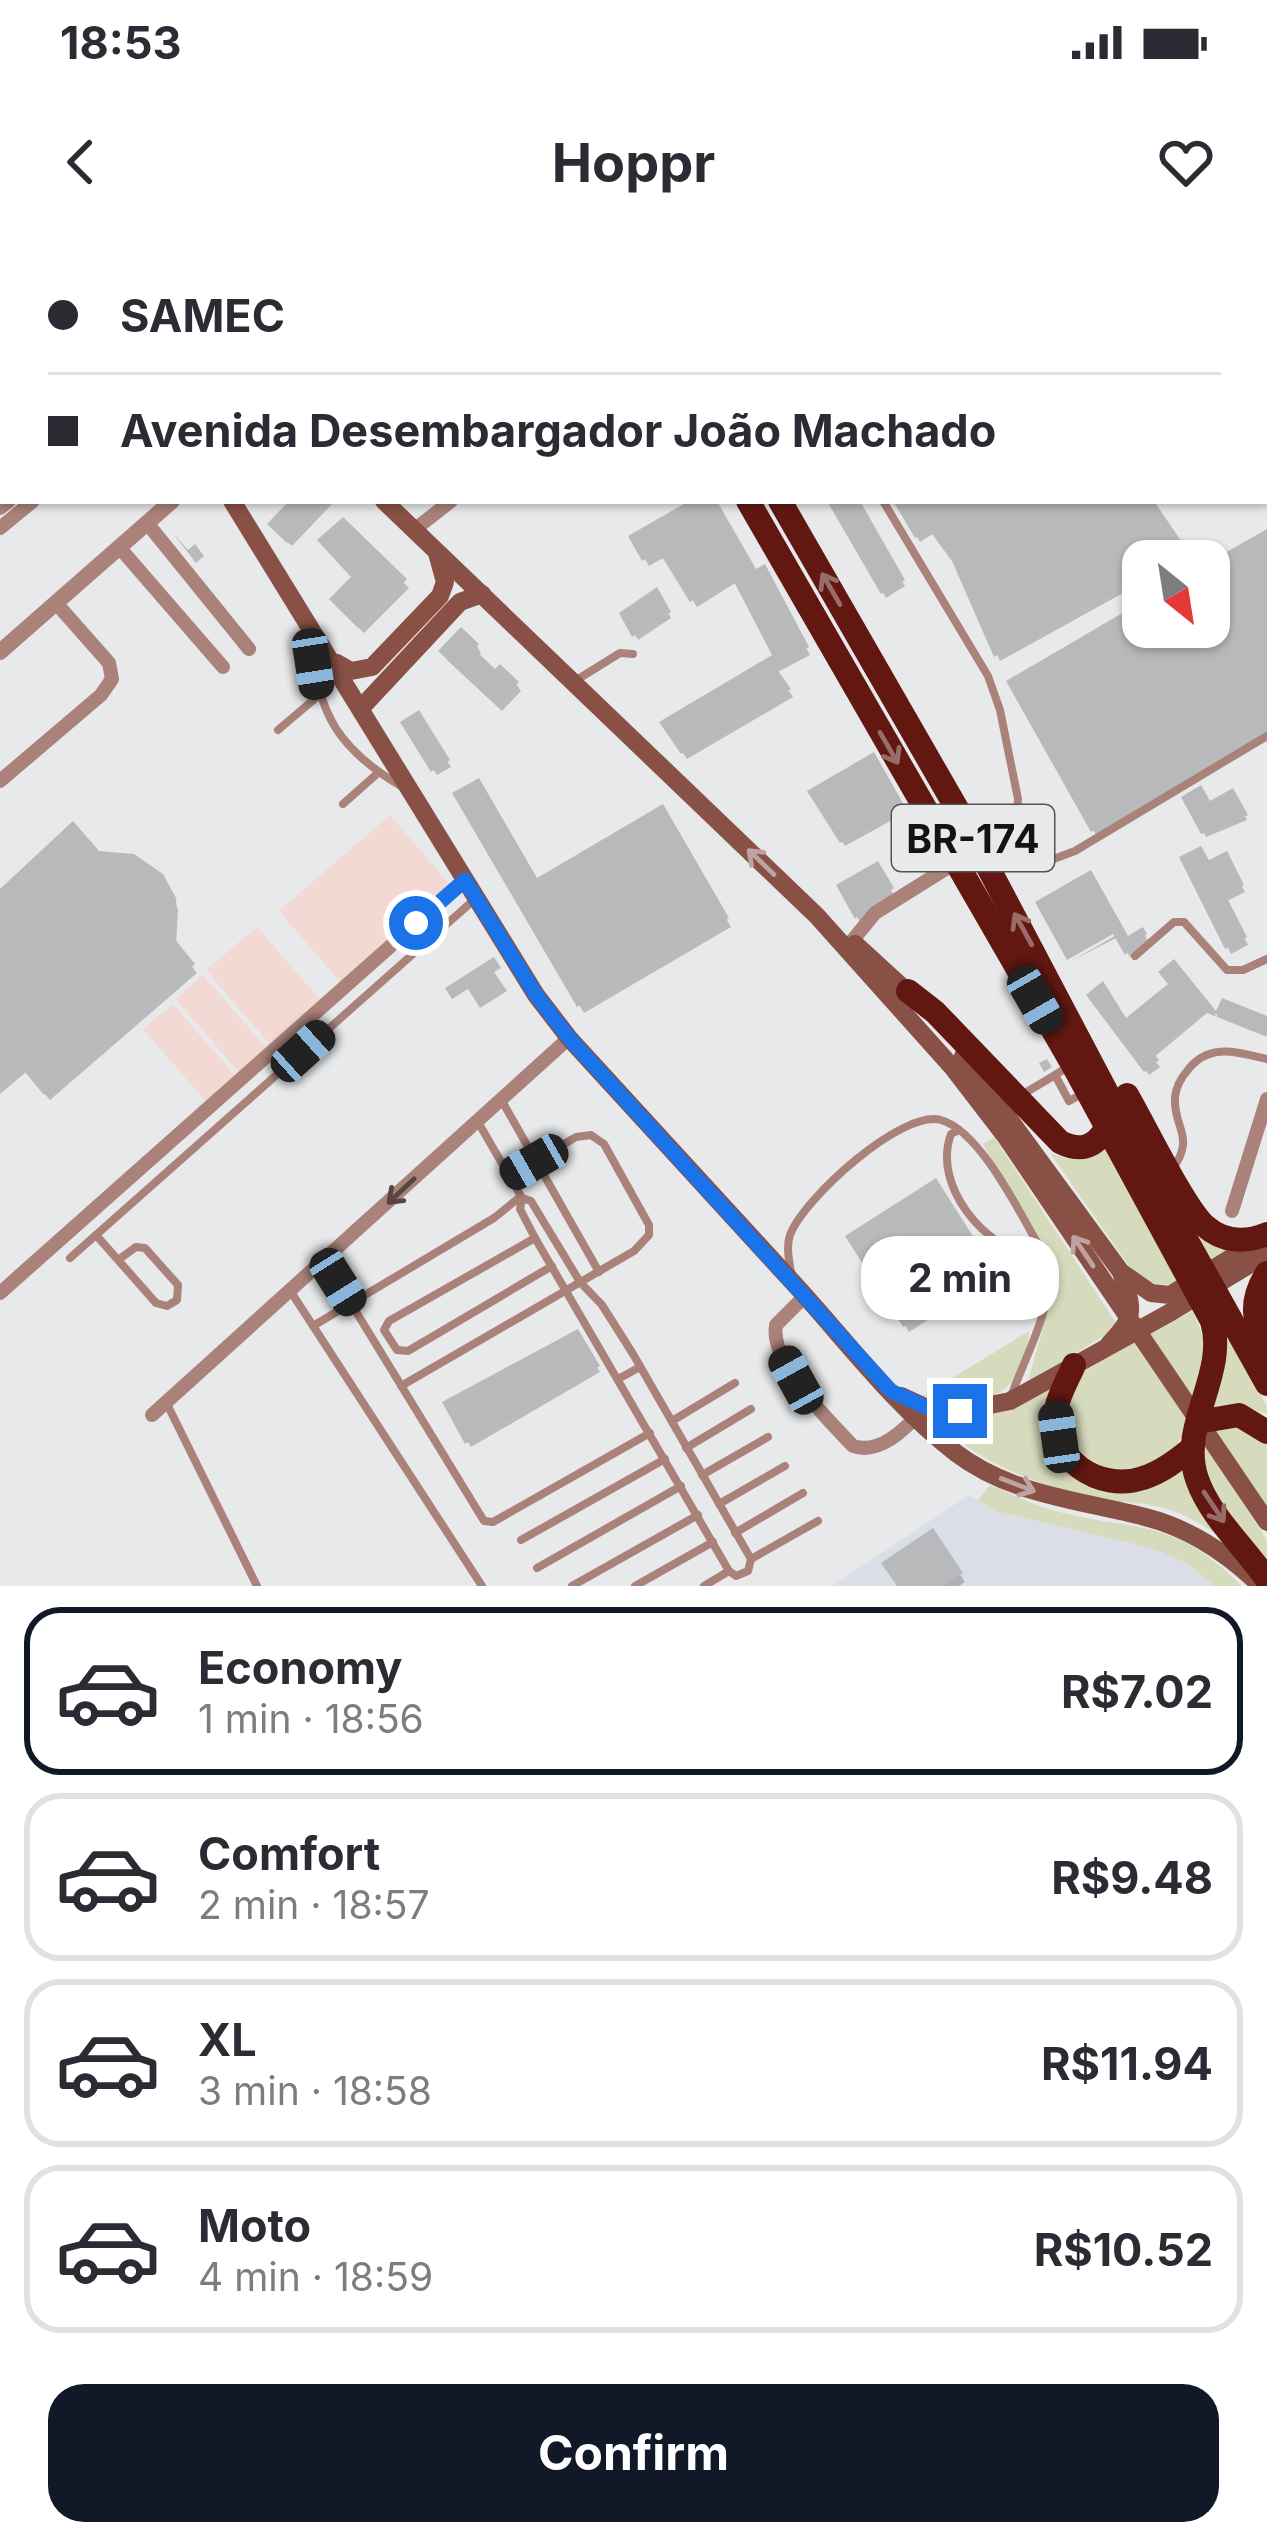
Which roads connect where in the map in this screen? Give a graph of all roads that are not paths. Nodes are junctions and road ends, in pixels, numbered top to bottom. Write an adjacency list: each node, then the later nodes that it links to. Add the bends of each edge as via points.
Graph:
1 (18, 504): 10 (street)
2 (169, 504): 9 (street)
3 (234, 504): 16 (main road)
4 (387, 504): 11 (main road)
5 (447, 504): 11 (street)
6 (750, 504): 31 (highway, BR-174, one-way to 31)
7 (782, 504): 49 (highway, BR-174, one-way to 7)
8 (885, 504): 26 (lane, via 988,676 1018,799 1016,832 1031,859 1043,863 1075,851)
9 (147, 523): 12 (street); 17 (street)
10 (0, 528)
11 (414, 530): 13 (main road)
12 (119, 547): 15 (street); 21 (street)
13 (436, 550): 14 (main road); 20 (main road, via 445,582 440,596 388,653 361,671)
14 (482, 594): 22 (main road); 24 (main road, via 460,602)
15 (56, 603): 18 (street); 28 (street, via 109,663 112,679)
16 (309, 623): 20 (main road); 23 (lane)
17 (249, 649)
18 (0, 652)
19 (633, 654): 22 (lane, via 620,653)
20 (333, 660): 24 (main road)
21 (223, 667)
22 (574, 682): 34 (main road, one-way to 22)
23 (318, 696): 25 (lane); 27 (lane, via 344,740)
24 (362, 708): 29 (main road)
25 (278, 730)
26 (1267, 736)
27 (379, 772): 29 (lane); 30 (lane)
28 (0, 781)
29 (416, 796): 32 (main road)
30 (343, 804)
31 (955, 863): 34 (street, via 875,913); 40 (highway, BR-174)
32 (465, 880): 33 (main road); 68 (street)
33 (476, 898): 38 (main road); 52 (lane)
34 (848, 945): 37 (main road); 100 (main road, one-way to 34, via 1006,1137)
35 (1135, 956): 36 (lane, via 1184,922 1227,970)
36 (1267, 958)
37 (908, 991): 41 (highway); 62 (main road)
38 (569, 1038): 43 (street); 65 (main road)
39 (1267, 1059): 49 (lane, via 1221,1050 1188,1068 1175,1096 1184,1145)
40 (1064, 1070): 41 (lane); 45 (highway, BR-174, via 1087,1091)
41 (1018, 1097): 45 (highway, via 1071,1147 1092,1145)
42 (1267, 1099): 51 (street)
43 (502, 1101): 44 (street); 47 (lane)
44 (478, 1122): 48 (lane); 59 (street, one-way to 59)
45 (1106, 1128): 49 (highway, BR-174)
46 (960, 1129): 57 (lane, via 945,1148 955,1189 991,1241); 65 (lane, via 936,1118 911,1122 856,1159 789,1236); 80 (lane, via 1047,1260 1041,1322)
47 (534, 1162): 48 (lane); 61 (lane); 61 (lane, via 575,1137 604,1144 649,1235)
48 (510, 1176): 50 (lane)
49 (1156, 1181): 53 (highway, via 1214,1232 1245,1240); 70 (highway, BR-174)
50 (521, 1197): 54 (lane); 64 (lane); 69 (lane)
51 (1232, 1210)
52 (96, 1235): 56 (lane); 58 (lane)
53 (1267, 1235): 62 (main road, via 1170,1294 1151,1293)
54 (535, 1238): 60 (lane); 60 (lane, via 389,1322 388,1342 408,1351)
55 (1267, 1254): 72 (main road)
56 (70, 1258)
57 (1032, 1258)
58 (118, 1260): 58 (lane, via 156,1303 177,1300 178,1285 145,1248)
59 (325, 1261): 67 (street); 69 (lane)
60 (552, 1266): 66 (lane)
61 (599, 1271): 64 (lane)
62 (1121, 1272): 72 (main road, via 1132,1312)
63 (1267, 1273): 73 (highway, via 1253,1311)
64 (580, 1282): 66 (lane); 75 (lane)
65 (799, 1289): 83 (main road, via 891,1391); 83 (street, via 774,1334 796,1380 853,1446 884,1443)
66 (566, 1290): 76 (lane); 79 (lane)
67 (290, 1292): 71 (lane); 81 (street)
68 (0, 1293)
69 (352, 1303): 71 (lane); 79 (lane)
70 (1224, 1323): 78 (highway, BR-174); 86 (highway)
71 (313, 1326): 109 (lane)
72 (1109, 1344): 74 (main road)
73 (1267, 1350)
74 (1074, 1365): 80 (main road); 91 (highway, via 1055,1412 1066,1455 1079,1469 1099,1479 1139,1480)
75 (640, 1367): 76 (lane); 85 (lane)
76 (619, 1379): 88 (lane)
77 (735, 1383): 85 (lane)
78 (1267, 1384)
79 (401, 1386): 88 (lane, via 484,1521)
80 (1010, 1401): 83 (main road)
81 (166, 1402): 84 (street); 108 (lane)
82 (751, 1409): 90 (lane)
83 (921, 1412): 107 (main road, one-way to 107, via 956,1454 993,1475 1183,1530)
84 (152, 1415)
85 (672, 1421): 90 (lane)
86 (1198, 1422): 87 (highway, via 1239,1415); 91 (highway)
87 (1267, 1432)
88 (650, 1433): 92 (lane)
89 (768, 1437): 94 (lane)
90 (686, 1448): 94 (lane)
91 (1192, 1448): 107 (highway, one-way to 107, via 1204,1496)
92 (665, 1459): 95 (lane); 102 (lane)
93 (785, 1466): 97 (lane)
94 (702, 1474): 97 (lane)
95 (681, 1486): 98 (lane); 105 (lane)
96 (803, 1493): 101 (lane)
97 (719, 1504): 101 (lane)
98 (698, 1515): 103 (lane); 110 (lane)
99 (818, 1521): 104 (lane)
100 (1267, 1522)
101 (735, 1533): 104 (lane)
102 (521, 1540)
103 (713, 1542): 106 (lane); 111 (lane)
104 (751, 1559): 106 (lane, via 744,1574)
105 (537, 1568)
106 (729, 1571): 112 (lane)
107 (1264, 1583)
108 (257, 1586)
109 (482, 1586)
110 (572, 1586)
111 (635, 1586)
112 (704, 1586)

